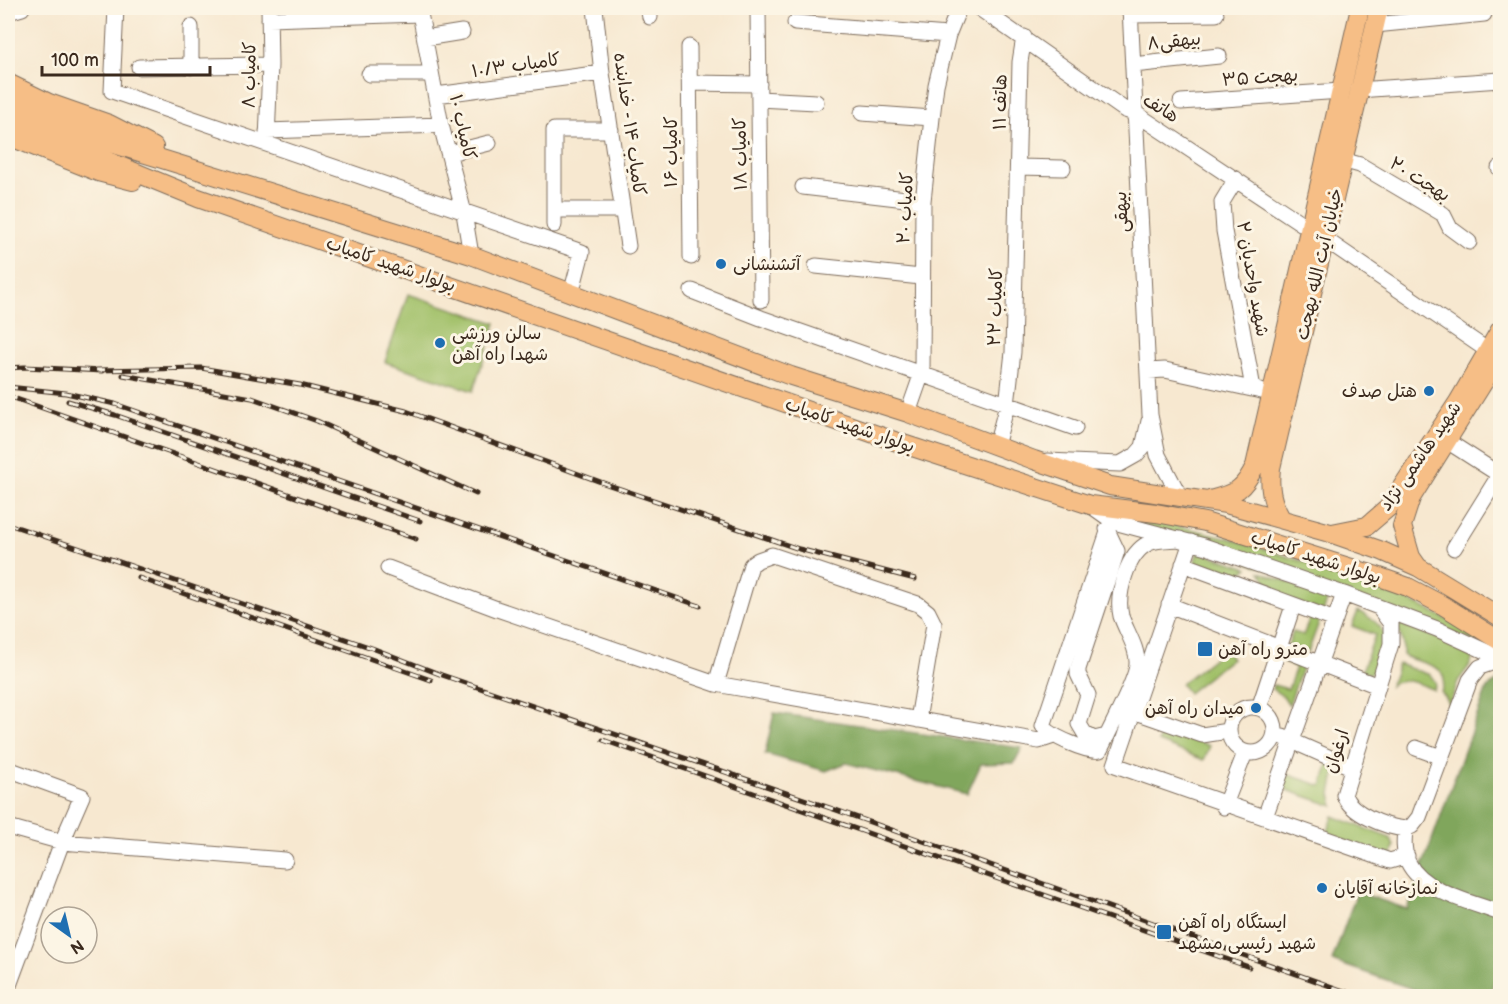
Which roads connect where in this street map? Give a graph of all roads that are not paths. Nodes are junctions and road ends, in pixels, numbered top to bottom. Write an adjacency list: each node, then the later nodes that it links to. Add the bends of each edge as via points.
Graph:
1 (22, 8): 10 (street)
2 (116, 8): 46 (street, via 112,91)
3 (595, 8): 27 (street, کامیاب ۱۴ - خدابنده)
4 (758, 8): 34 (street, کامیاب ۱۸)
5 (959, 8): 18 (street, کامیاب ۲۰)
6 (980, 8): 19 (street, هاتف)
7 (1360, 8): 33 (main road, خیابان آیت الله بهجت)
8 (419, 11): 11 (street); 20 (street, کامیاب ۱۰)
9 (1130, 11): 12 (street); 24 (street, بیهقی)
10 (8, 12)
11 (269, 13): 23 (street, کامیاب ۸)
12 (1216, 14)
13 (1484, 14): 14 (street)
14 (1377, 16): 33 (main road, خیابان آیت الله بهجت)
15 (795, 23): 18 (street)
16 (191, 27): 26 (street)
17 (462, 32): 20 (street)
18 (948, 35): 41 (street, کامیاب ۲۰)
19 (1024, 37): 40 (street, هاتف, via 1125,111); 52 (street, هاتف ۱۱)
20 (425, 38): 29 (street, کامیاب ۱۰)
21 (689, 47): 32 (street, کامیاب ۱۶)
22 (1219, 56): 24 (street, بیهقی۸)
23 (270, 65): 26 (street); 46 (street, کامیاب ۸)
24 (1133, 65): 40 (street, بیهقی)
25 (139, 67): 26 (street)
26 (191, 67)
27 (602, 73): 35 (street, کامیاب ۱۰/۳); 44 (street, کامیاب ۱۴ - خدابنده)
28 (369, 74): 29 (street)
29 (431, 74): 35 (street, کامیاب ۱۰)
30 (1500, 80): 33 (street, بهجت ۳۵)
31 (8, 82): 54 (main road, via 49,103 109,124)
32 (690, 83): 34 (street); 65 (street, کامیاب ۱۶)
33 (1350, 91): 38 (street, بهجت ۳۵); 51 (main road, خیابان آیت الله بهجت); 61 (main road, خیابان آیت الله بهجت)
34 (759, 92): 37 (street); 70 (street, کامیاب ۱۸)
35 (436, 95): 43 (street, کامیاب ۱۰)
36 (8, 102): 54 (main road, via 104,141)
37 (816, 102)
38 (1182, 102)
39 (862, 113): 41 (street)
40 (1135, 113): 55 (street, هاتف); 73 (street, بیهقی)
41 (932, 118): 58 (street, کامیاب ۲۰)
42 (8, 120): 57 (main road)
43 (441, 125): 46 (street); 50 (street, کامیاب ۱۰)
44 (611, 130): 59 (street, کامیاب ۱۴ - خدابنده); 59 (street, via 554,130 554,218)
45 (8, 136): 49 (main road)
46 (267, 137): 60 (street)
47 (8, 142): 49 (main road)
48 (489, 143): 50 (street)
49 (35, 149): 57 (main road, via 98,172)
50 (450, 153): 60 (street, کامیاب ۱۰)
51 (1342, 160): 61 (main road, خیابان آیت الله بهجت); 62 (street, بهجت ۲۰, via 1360,165 1443,214 1450,228)
52 (1018, 167): 53 (street); 79 (street, کامیاب ۲۲)
53 (1064, 168)
54 (204, 172): 64 (main road, بولوار شهید کامیاب)
55 (1236, 179): 61 (street, هاتف); 76 (street, شهید واحدیان ۲, via 1222,202 1224,231)
56 (803, 187): 58 (street)
57 (198, 198): 78 (main road, بولوار شهید کامیاب)
58 (923, 201): 67 (street, کامیاب ۲۰)
59 (622, 210): 63 (street, کامیاب ۱۴ - خدابنده)
60 (464, 213): 64 (street, کامیاب ۱۰); 69 (street, via 582,252)
61 (1317, 234): 72 (street, هاتف); 77 (main road, خیابان آیت الله بهجت); 91 (main road, خیابان آیت الله بهجت, via 1271,468 1269,487)
62 (1469, 242)
63 (628, 246)
64 (471, 255): 69 (main road, بولوار شهید کامیاب)
65 (692, 257)
66 (816, 266): 67 (street)
67 (921, 277): 74 (street, کامیاب ۲۰)
68 (692, 291): 74 (street)
69 (571, 294): 75 (main road, بولوار شهید کامیاب)
70 (761, 300)
71 (1500, 330): 72 (main road)
72 (1494, 353): 83 (main road); 90 (main road, شهید هاشمی نژاد, via 1458,402)
73 (1148, 371): 76 (street, via 1165,370); 81 (street, بیهقی)
74 (922, 374): 79 (street); 80 (street, کامیاب ۲۰)
75 (791, 376): 78 (main road); 80 (main road, بولوار شهید کامیاب)
76 (1253, 388): 77 (street)
77 (1272, 395): 88 (main road, خیابان آیت الله بهجت, via 1256,466 1245,486)
78 (781, 401): 89 (main road, بولوار شهید کامیاب)
79 (1008, 405): 82 (street); 84 (street, کامیاب ۲۲)
80 (908, 413): 84 (main road, بولوار شهید کامیاب)
81 (1150, 415): 85 (street, via 1143,447 1120,464); 87 (street, via 1158,455)
82 (1075, 428)
83 (1447, 441): 86 (street); 90 (main road, via 1411,498)
84 (996, 446): 85 (main road, بولوار شهید کامیاب)
85 (1034, 460): 87 (main road, بولوار شهید کامیاب, via 1110,486)
86 (1500, 475): 95 (street)
87 (1179, 495): 88 (main road, بولوار شهید کامیاب)
88 (1209, 501): 91 (main road, بولوار شهید کامیاب)
89 (1090, 505): 92 (street); 94 (street, via 1114,522); 105 (main road, بولوار شهید کامیاب, via 1205,522 1319,556 1408,588)
90 (1397, 511): 93 (main road, شهید هاشمی نژاد, via 1367,526); 97 (main road)
91 (1281, 518): 93 (main road, بولوار شهید کامیاب)
92 (1108, 532): 116 (street, via 1044,720 1047,733); 117 (street, via 1117,551 1078,669 1088,695 1081,729 1089,738)
93 (1330, 533): 97 (main road, بولوار شهید کامیاب)
94 (1186, 540): 96 (street); 99 (street); 117 (street, via 1151,541 1133,555 1119,594 1119,606 1137,663)
95 (1454, 548)
96 (1183, 564): 100 (street); 101 (street)
97 (1418, 567): 103 (main road, بولوار شهید کامیاب)
98 (388, 568): 109 (street)
99 (1344, 594): 102 (street); 104 (street)
100 (1169, 605): 106 (street); 112 (street)
101 (1293, 606): 104 (street); 106 (street)
102 (1379, 608): 107 (street, via 1437,629); 110 (street, ارغوان, via 1392,630 1389,655)
103 (1500, 616)
104 (1335, 620): 108 (street)
105 (1500, 641)
106 (1279, 646): 108 (street); 111 (street)
107 (1500, 659): 121 (street, via 1480,667 1470,680)
108 (1320, 662): 110 (street); 118 (street)
109 (716, 684): 113 (street); 113 (street, via 751,565 772,555 918,604 928,612 934,624)
110 (1378, 686): 122 (street, ارغوان)
111 (1259, 708): 114 (street, via 1238,712); 115 (street, via 1272,718)
112 (1133, 711): 114 (street, via 1202,735); 124 (street, via 1115,765)
113 (918, 720): 116 (street, via 1039,741)
114 (1228, 731): 120 (street, via 1233,745)
115 (1275, 734): 118 (street); 120 (street, via 1268,748)
116 (1054, 736): 117 (street, via 1096,752)
117 (1107, 736)
118 (1292, 741): 122 (street); 125 (street)
119 (1416, 748): 121 (street)
120 (1245, 753): 124 (street)
121 (1441, 757): 127 (street, via 1419,817)
122 (1352, 767): 127 (street, ارغوان, via 1344,795 1347,804 1395,828)
123 (8, 769): 128 (street, via 82,796)
124 (1225, 805): 125 (street)
125 (1265, 817): 129 (street, via 1390,861)
126 (8, 827): 128 (street)
127 (1405, 829): 129 (street)
128 (62, 842): 130 (street); 132 (street)
129 (1407, 856): 131 (street, via 1416,873 1430,886)
130 (285, 860)
131 (1500, 914)
132 (8, 988)

